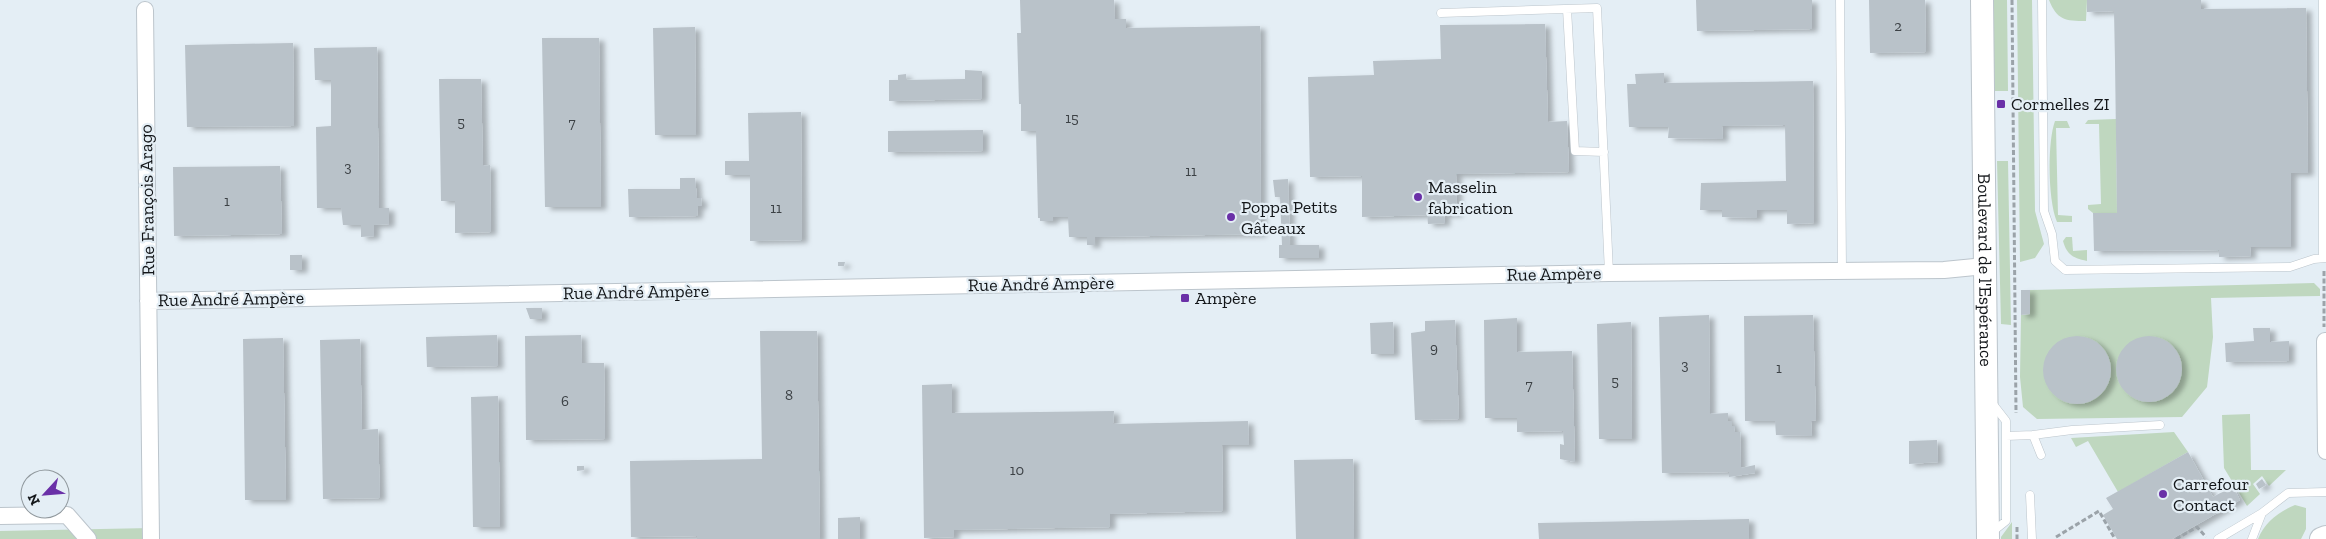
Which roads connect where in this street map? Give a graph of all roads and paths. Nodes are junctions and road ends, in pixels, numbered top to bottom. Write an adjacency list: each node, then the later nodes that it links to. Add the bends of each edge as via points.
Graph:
1 (1840, 0): 13 (lane)
2 (1982, 0): 12 (street, Boulevard de l'Espérance)
3 (2012, 0): 21 (path)
4 (2042, 0): 11 (lane, via 2044,211 2052,234 2055,261 2065,270 2290,267)
5 (2323, 0): 9 (lane)
6 (144, 5): 16 (street, Rue François Arago)
7 (1567, 8): 8 (lane); 10 (lane, via 1575,151); 10 (lane, via 1597,8)
8 (1441, 12)
9 (2324, 50): 11 (lane)
10 (1604, 152): 14 (lane)
11 (2325, 258): 17 (path)
12 (1985, 266): 13 (street, Rue Ampère, via 1944,270); 19 (street, Boulevard de l'Espérance)
13 (1842, 271): 14 (street, Rue Ampère)
14 (1610, 273): 15 (street, Rue Ampère)
15 (1124, 282): 16 (street, Rue André Ampère)
16 (148, 301): 35 (street, Rue François Arago)
17 (2325, 309): 18 (path)
18 (2325, 341): 20 (street)
19 (1986, 395): 24 (lane, via 2006,421); 33 (street, Boulevard de l'Espérance)
20 (2326, 413): 25 (street)
21 (2016, 418)
22 (2160, 425): 23 (lane)
23 (2032, 435): 24 (lane); 26 (lane)
24 (2006, 436): 33 (lane, via 2006,520)
25 (2326, 451)
26 (2041, 455)
27 (2326, 492): 29 (lane, via 2288,494)
28 (2030, 495): 36 (lane)
29 (2262, 513): 40 (lane); 41 (lane)
30 (0, 516): 34 (street, via 68,515)
31 (2056, 537): 37 (path, via 2099,511)
32 (2326, 537): 42 (street)
33 (1988, 538)
34 (88, 539)
35 (151, 539)
36 (2032, 539)
37 (2115, 539)
38 (2176, 539): 39 (path, via 2197,527)
39 (2208, 539)
40 (2218, 539)
41 (2252, 539)
42 (2322, 539)

